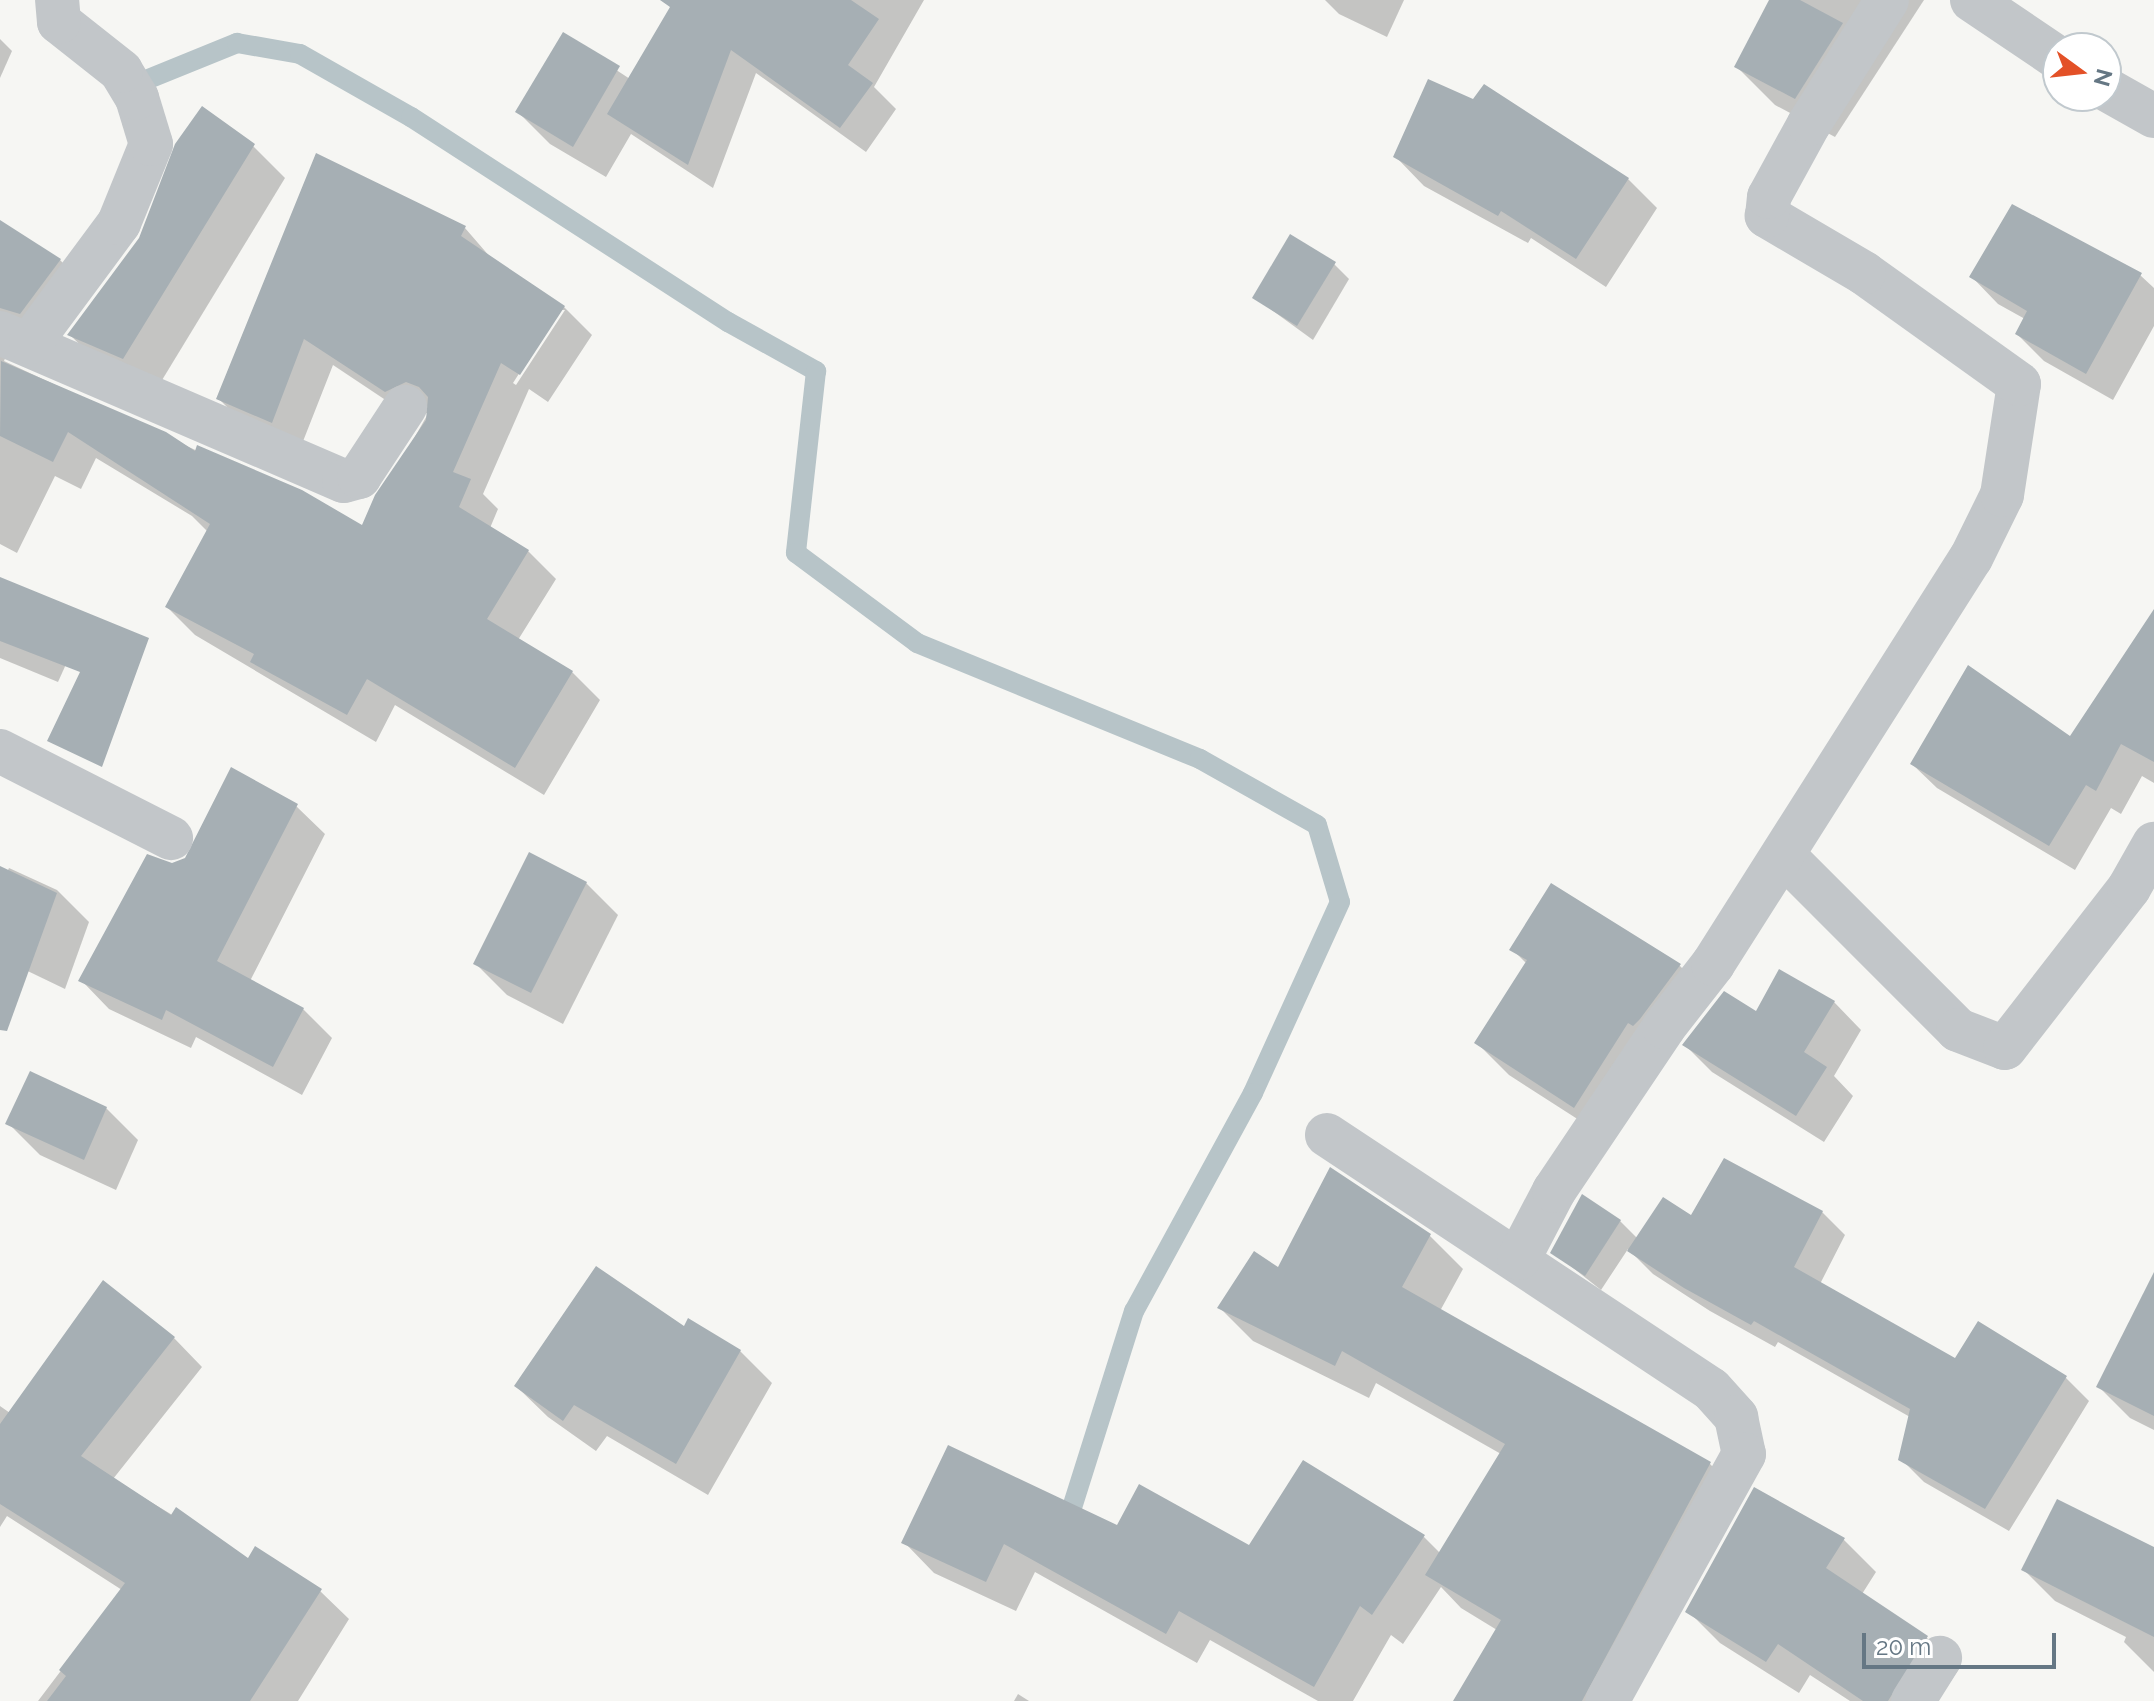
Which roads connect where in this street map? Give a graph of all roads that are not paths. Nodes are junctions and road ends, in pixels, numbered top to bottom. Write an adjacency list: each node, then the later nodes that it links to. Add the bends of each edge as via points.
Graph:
1 (57, 0): 7 (street, via 59,22 121,71 137,98 151,144 119,223)
2 (1887, 0): 12 (street, via 1802,136 1769,197 1767,216 1864,273 2019,384 2002,495 1971,558)
3 (1972, 0): 4 (street)
4 (2042, 47)
5 (2122, 98): 6 (street)
6 (2154, 116)
7 (15, 338): 8 (street, via 344,481 359,477)
8 (405, 407)
9 (0, 751): 10 (street)
10 (171, 838)
11 (2154, 844): 12 (street, via 2129,888 2005,1048 1958,1030)
12 (1783, 855): 14 (street, via 1554,1191)
13 (1327, 1135): 14 (street)
14 (1519, 1258): 16 (street, via 1711,1389 1736,1417 1744,1454)
15 (1940, 1658): 17 (street)
16 (1607, 1701)
17 (1913, 1701)

